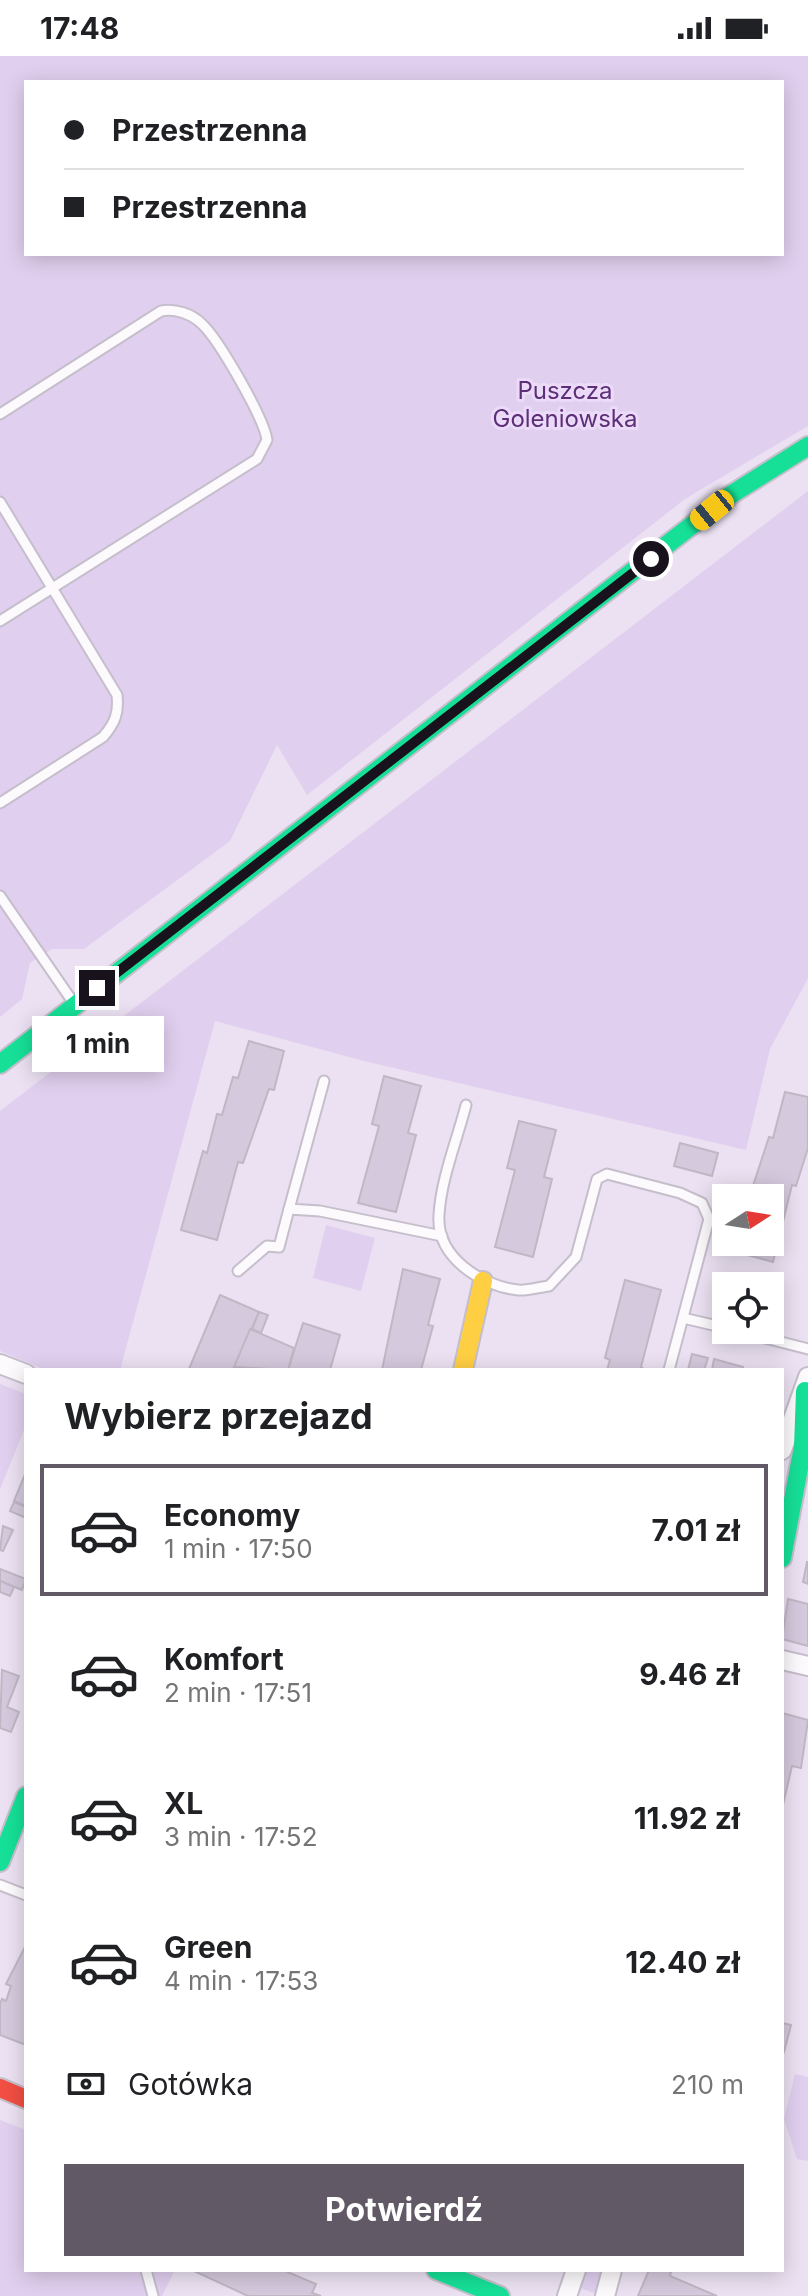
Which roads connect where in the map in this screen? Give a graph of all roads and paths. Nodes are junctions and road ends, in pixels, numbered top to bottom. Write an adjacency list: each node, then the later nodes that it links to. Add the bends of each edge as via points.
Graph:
1 (0, 414): 4 (lane, via 167,310 192,317 207,330 265,429 267,440 257,459)
2 (808, 446): 8 (street, via 732,494)
3 (0, 502): 4 (lane)
4 (53, 589): 5 (lane); 6 (lane, via 117,695 117,716 103,737)
5 (0, 621)
6 (0, 803)
7 (0, 896): 8 (lane)
8 (75, 1005): 9 (street)
9 (0, 1064)
10 (324, 1081): 12 (lane)
11 (466, 1105): 13 (lane, via 439,1216)
12 (289, 1209): 13 (lane); 14 (lane, via 279,1247 267,1246)
13 (442, 1236): 15 (lane, via 454,1258)
14 (238, 1271)
15 (483, 1281): 16 (lane, via 520,1290 549,1286 576,1257 597,1179 607,1174 702,1203 709,1219); 21 (street)
16 (683, 1318): 17 (lane); 22 (lane)
17 (712, 1325)
18 (784, 1343): 19 (lane)
19 (808, 1349)
20 (0, 1364): 23 (street)
21 (463, 1368)
22 (670, 1368)
23 (24, 1373)
24 (806, 1384): 25 (street); 26 (street, via 801,1459)
25 (784, 1444)
26 (784, 1548)
27 (784, 1660): 28 (street)
28 (808, 1666)
29 (24, 1801): 30 (street)
30 (0, 1862)
31 (0, 1885): 32 (lane)
32 (24, 1894)
33 (0, 2088): 34 (street)
34 (24, 2098)
35 (147, 2272): 39 (lane)
36 (441, 2272): 40 (street)
37 (575, 2272): 41 (street)
38 (611, 2272): 42 (street)
39 (153, 2296)
40 (500, 2296)
41 (567, 2296)
42 (605, 2296)

